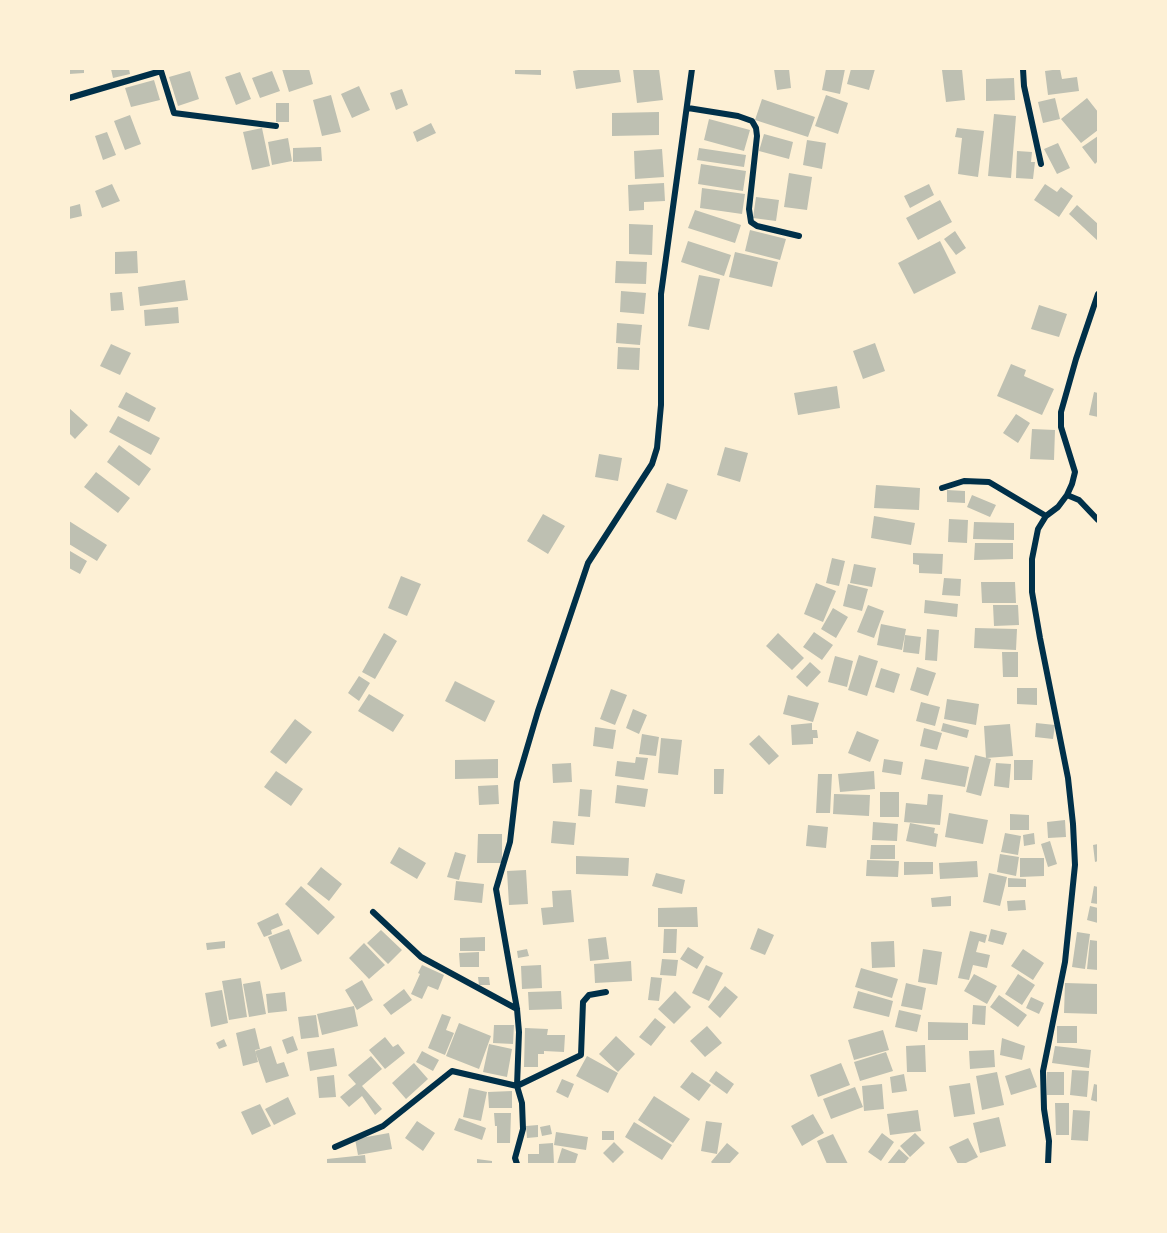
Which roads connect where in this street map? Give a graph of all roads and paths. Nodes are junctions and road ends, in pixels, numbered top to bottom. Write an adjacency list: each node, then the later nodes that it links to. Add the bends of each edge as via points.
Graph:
1 (692, 69): 4 (street)
2 (1023, 69): 6 (street)
3 (69, 98): 5 (street, via 161,71 174,113)
4 (688, 108): 7 (street, via 752,121 758,136 749,209 751,222); 15 (street, via 661,294 657,447 652,464 588,563 517,782 510,842 496,889)
5 (276, 126)
6 (1041, 164)
7 (799, 236)
8 (1098, 294): 10 (street, via 1061,412 1061,427 1075,472)
9 (942, 488): 11 (street, via 964,481 989,482)
10 (1067, 495): 11 (street); 12 (street, via 1079,500)
11 (1046, 516): 19 (street, via 1038,529 1032,559 1032,592 1068,778 1075,865 1065,962 1042,1071)
12 (1098, 520)
13 (373, 912): 15 (street, via 421,957)
14 (606, 992): 16 (street, via 589,995 583,1002 581,1055)
15 (517, 1009): 16 (street)
16 (517, 1086): 17 (street, via 452,1071 383,1126); 18 (street, via 523,1129 515,1158)
17 (335, 1148)
18 (518, 1164)
19 (1048, 1164)

